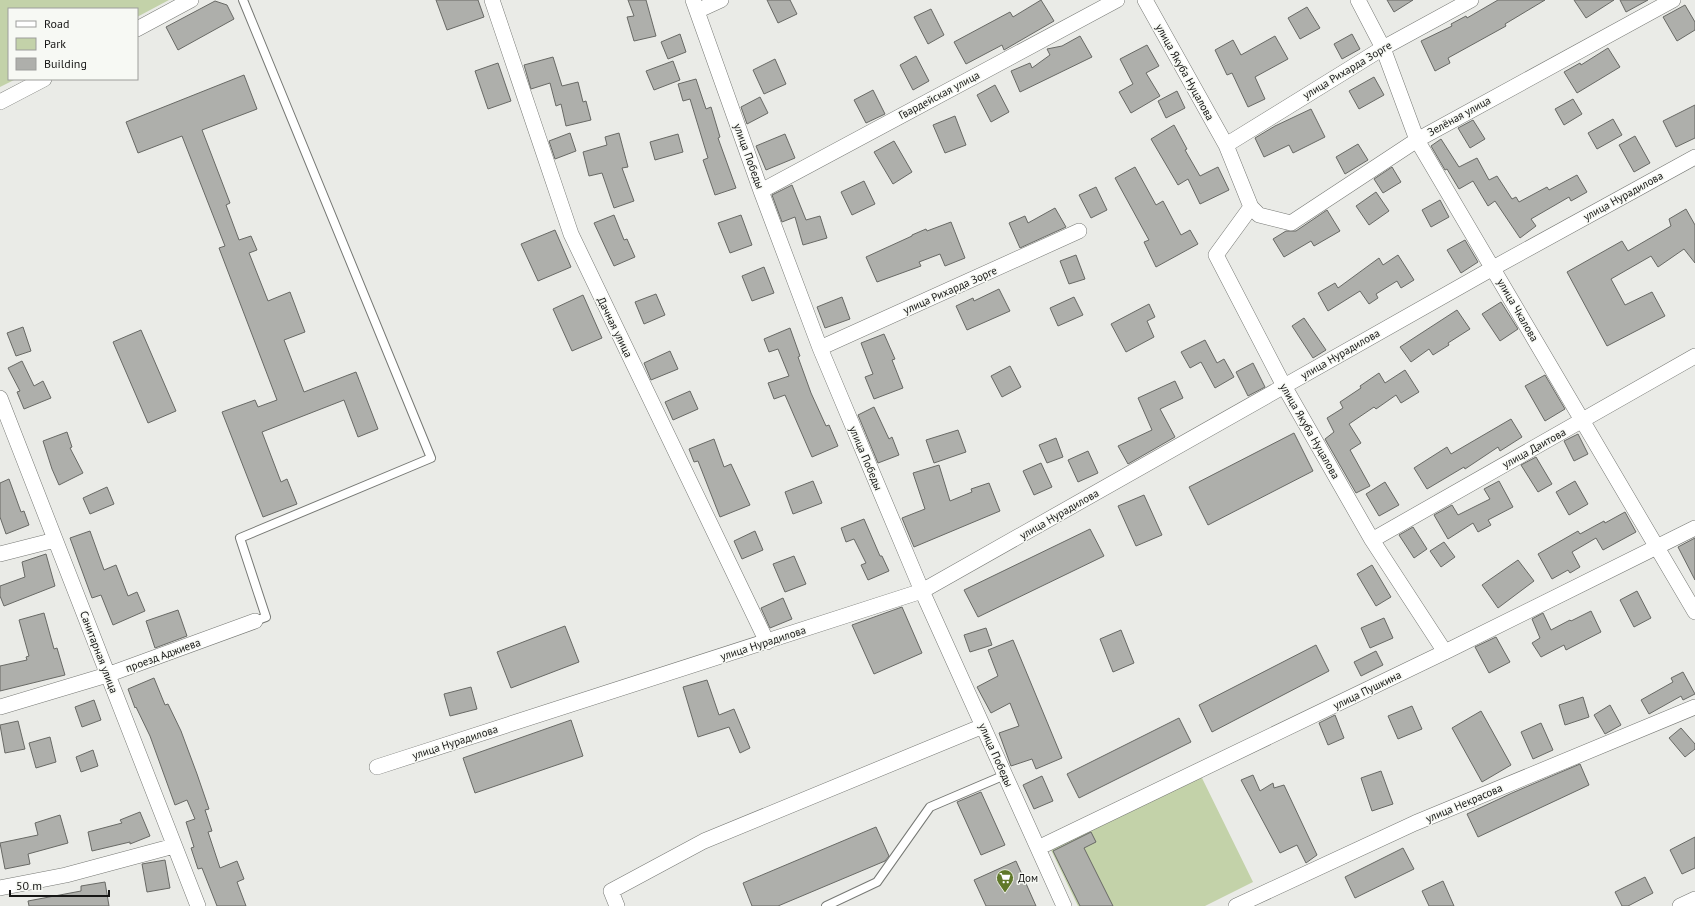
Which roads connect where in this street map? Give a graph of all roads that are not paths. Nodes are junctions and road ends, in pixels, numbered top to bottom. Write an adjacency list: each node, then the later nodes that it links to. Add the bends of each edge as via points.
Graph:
1 (191, 0): 11 (street)
2 (243, 0): 34 (lane, via 431,458 240,538 266,617)
3 (492, 0): 35 (street, Дачная улица, via 571,234)
4 (721, 0): 10 (street)
5 (1117, 0): 18 (street, Гвардейская улица)
6 (1145, 0): 16 (street, улица Якуба Нуцалова)
7 (1358, 0): 12 (street, улица Чкалова)
8 (1471, 0): 12 (street, улица Рихарда Зорге)
9 (1673, 0): 15 (street, Зелёная улица)
10 (695, 6): 18 (street, улица Победы)
11 (138, 28)
12 (1383, 48): 15 (street, улица Чкалова); 16 (street, улица Рихарда Зорге)
13 (42, 80): 14 (street)
14 (0, 102)
15 (1416, 140): 19 (street, Зелёная улица, via 1291,223 1259,215); 21 (street, улица Чкалова)
16 (1226, 145): 19 (street, улица Якуба Нуцалова)
17 (1695, 157): 21 (street, улица Нурадилова)
18 (761, 190): 22 (street, улица Победы)
19 (1251, 207): 24 (street, улица Якуба Нуцалова, via 1216,255)
20 (1080, 231): 22 (street, улица Рихарда Зорге)
21 (1493, 268): 24 (street, улица Нурадилова); 26 (street, улица Чкалова)
22 (820, 348): 32 (street, улица Победы)
23 (1695, 356): 26 (street, улица Даитова)
24 (1284, 386): 29 (street, улица Якуба Нуцалова); 32 (street, улица Нурадилова)
25 (0, 398): 28 (street, Санитарная улица)
26 (1583, 421): 29 (street, улица Даитова); 30 (street, улица Чкалова)
27 (1695, 528): 30 (street, улица Пушкина)
28 (55, 540): 31 (street); 37 (street, Санитарная улица)
29 (1372, 540): 36 (street, улица Якуба Нуцалова)
30 (1657, 548): 33 (street, улица Чкалова); 36 (street, улица Пушкина)
31 (0, 554)
32 (922, 591): 35 (street, улица Нурадилова); 40 (street, улица Победы)
33 (1695, 612)
34 (255, 621): 37 (street, проезд Аджиева)
35 (766, 642): 41 (street, улица Нурадилова)
36 (1445, 652): 44 (street, улица Пушкина)
37 (107, 675): 38 (street, проезд Аджиева); 43 (street, Санитарная улица)
38 (0, 707)
39 (1695, 708): 51 (street, улица Некрасова, via 1416,823)
40 (983, 726): 42 (street, улица Победы); 48 (street, via 704,841 611,891)
41 (377, 767)
42 (1005, 775): 44 (street, улица Победы); 49 (lane, via 930,807 877,882)
43 (174, 846): 45 (street, via 66,875); 47 (street, Санитарная улица)
44 (1038, 848): 50 (street, улица Победы)
45 (0, 888)
46 (1695, 899): 52 (street)
47 (198, 906)
48 (617, 906)
49 (826, 906)
50 (1064, 906)
51 (1236, 906)
52 (1680, 906)

